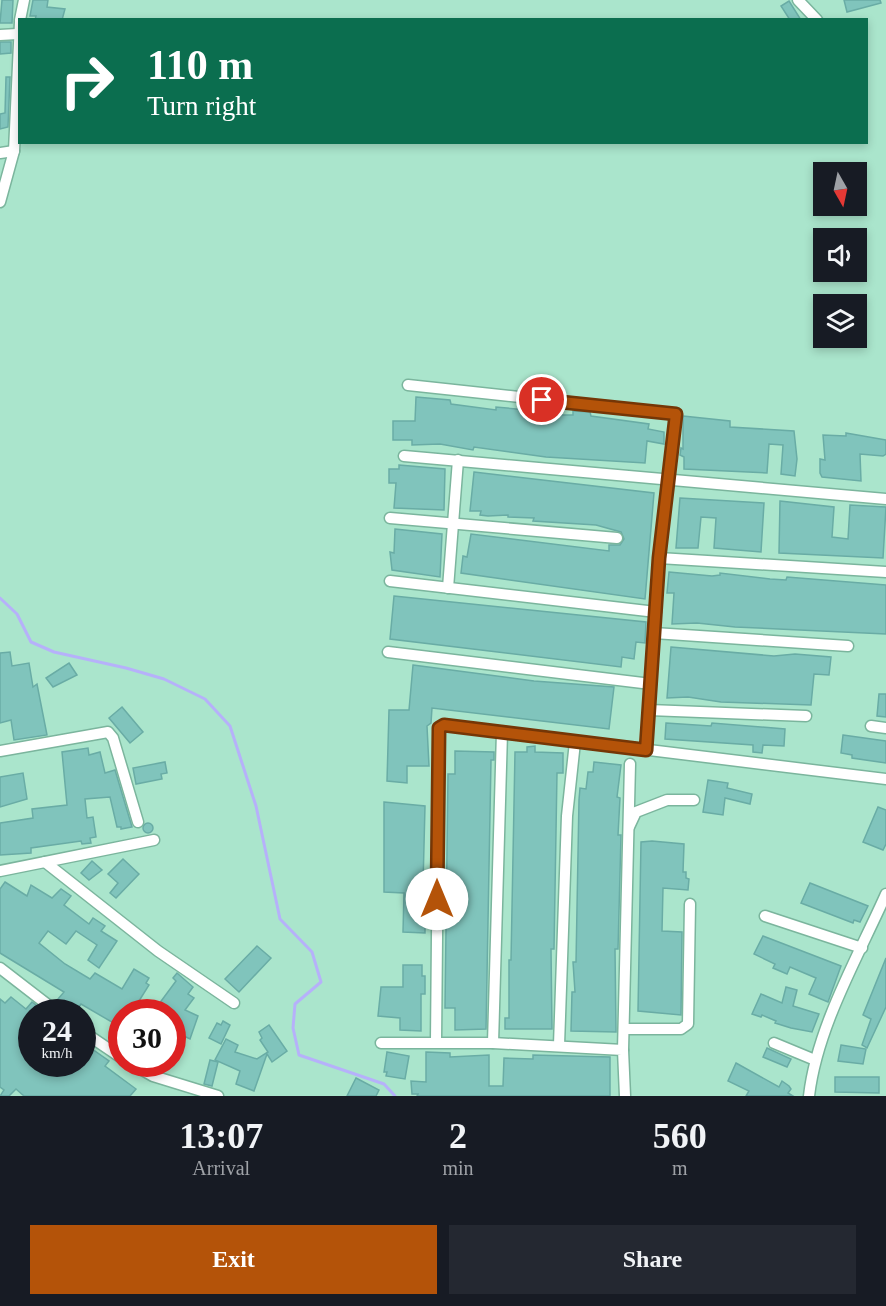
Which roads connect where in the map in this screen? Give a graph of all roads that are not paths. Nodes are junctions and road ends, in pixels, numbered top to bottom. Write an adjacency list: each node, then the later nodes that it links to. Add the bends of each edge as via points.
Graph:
1 (24, 0): 3 (street)
2 (798, 0): 4 (street)
3 (21, 18)
4 (815, 18)
5 (18, 30): 6 (street)
6 (17, 34): 7 (street); 8 (street)
7 (0, 35)
8 (14, 151): 9 (street); 10 (street)
9 (0, 153)
10 (0, 202)
11 (408, 385): 14 (street, via 676,414)
12 (404, 456): 13 (street)
13 (458, 460): 14 (street); 17 (street)
14 (668, 480): 15 (street); 19 (street)
15 (886, 499)
16 (390, 518): 17 (street)
17 (453, 522): 18 (street); 22 (street)
18 (617, 538)
19 (659, 558): 20 (street); 23 (street)
20 (886, 572)
21 (390, 581): 22 (street)
22 (448, 588): 23 (street)
23 (656, 612): 24 (street)
24 (654, 633): 25 (street); 27 (street)
25 (848, 646)
26 (388, 652): 27 (street)
27 (651, 684): 28 (street)
28 (649, 710): 29 (street); 34 (street)
29 (806, 716)
30 (871, 726): 31 (street)
31 (886, 728)
32 (502, 732): 33 (street); 52 (street, via 444,725 439,728); 54 (street)
33 (575, 742): 34 (street); 56 (street, via 567,816)
34 (646, 750): 37 (street)
35 (0, 751): 39 (street, via 108,732)
36 (630, 764): 40 (street)
37 (886, 779)
38 (694, 800): 40 (street, via 667,800 636,812)
39 (138, 822)
40 (627, 830): 51 (street)
41 (154, 840): 42 (street)
42 (45, 862): 43 (street); 50 (street, via 158,951)
43 (0, 871)
44 (886, 894): 47 (street)
45 (690, 904): 51 (street, via 688,1024 681,1029)
46 (765, 916): 47 (street)
47 (862, 948): 58 (street)
48 (0, 968): 49 (street)
49 (40, 999)
50 (234, 1003)
51 (624, 1029): 57 (street)
52 (436, 1041): 53 (street); 54 (street)
53 (381, 1043)
54 (493, 1043): 56 (street)
55 (774, 1043): 58 (street)
56 (559, 1045): 57 (street)
57 (623, 1050): 61 (street)
58 (815, 1060): 62 (street)
59 (156, 1077): 60 (street)
60 (218, 1096)
61 (625, 1096)
62 (808, 1096)

